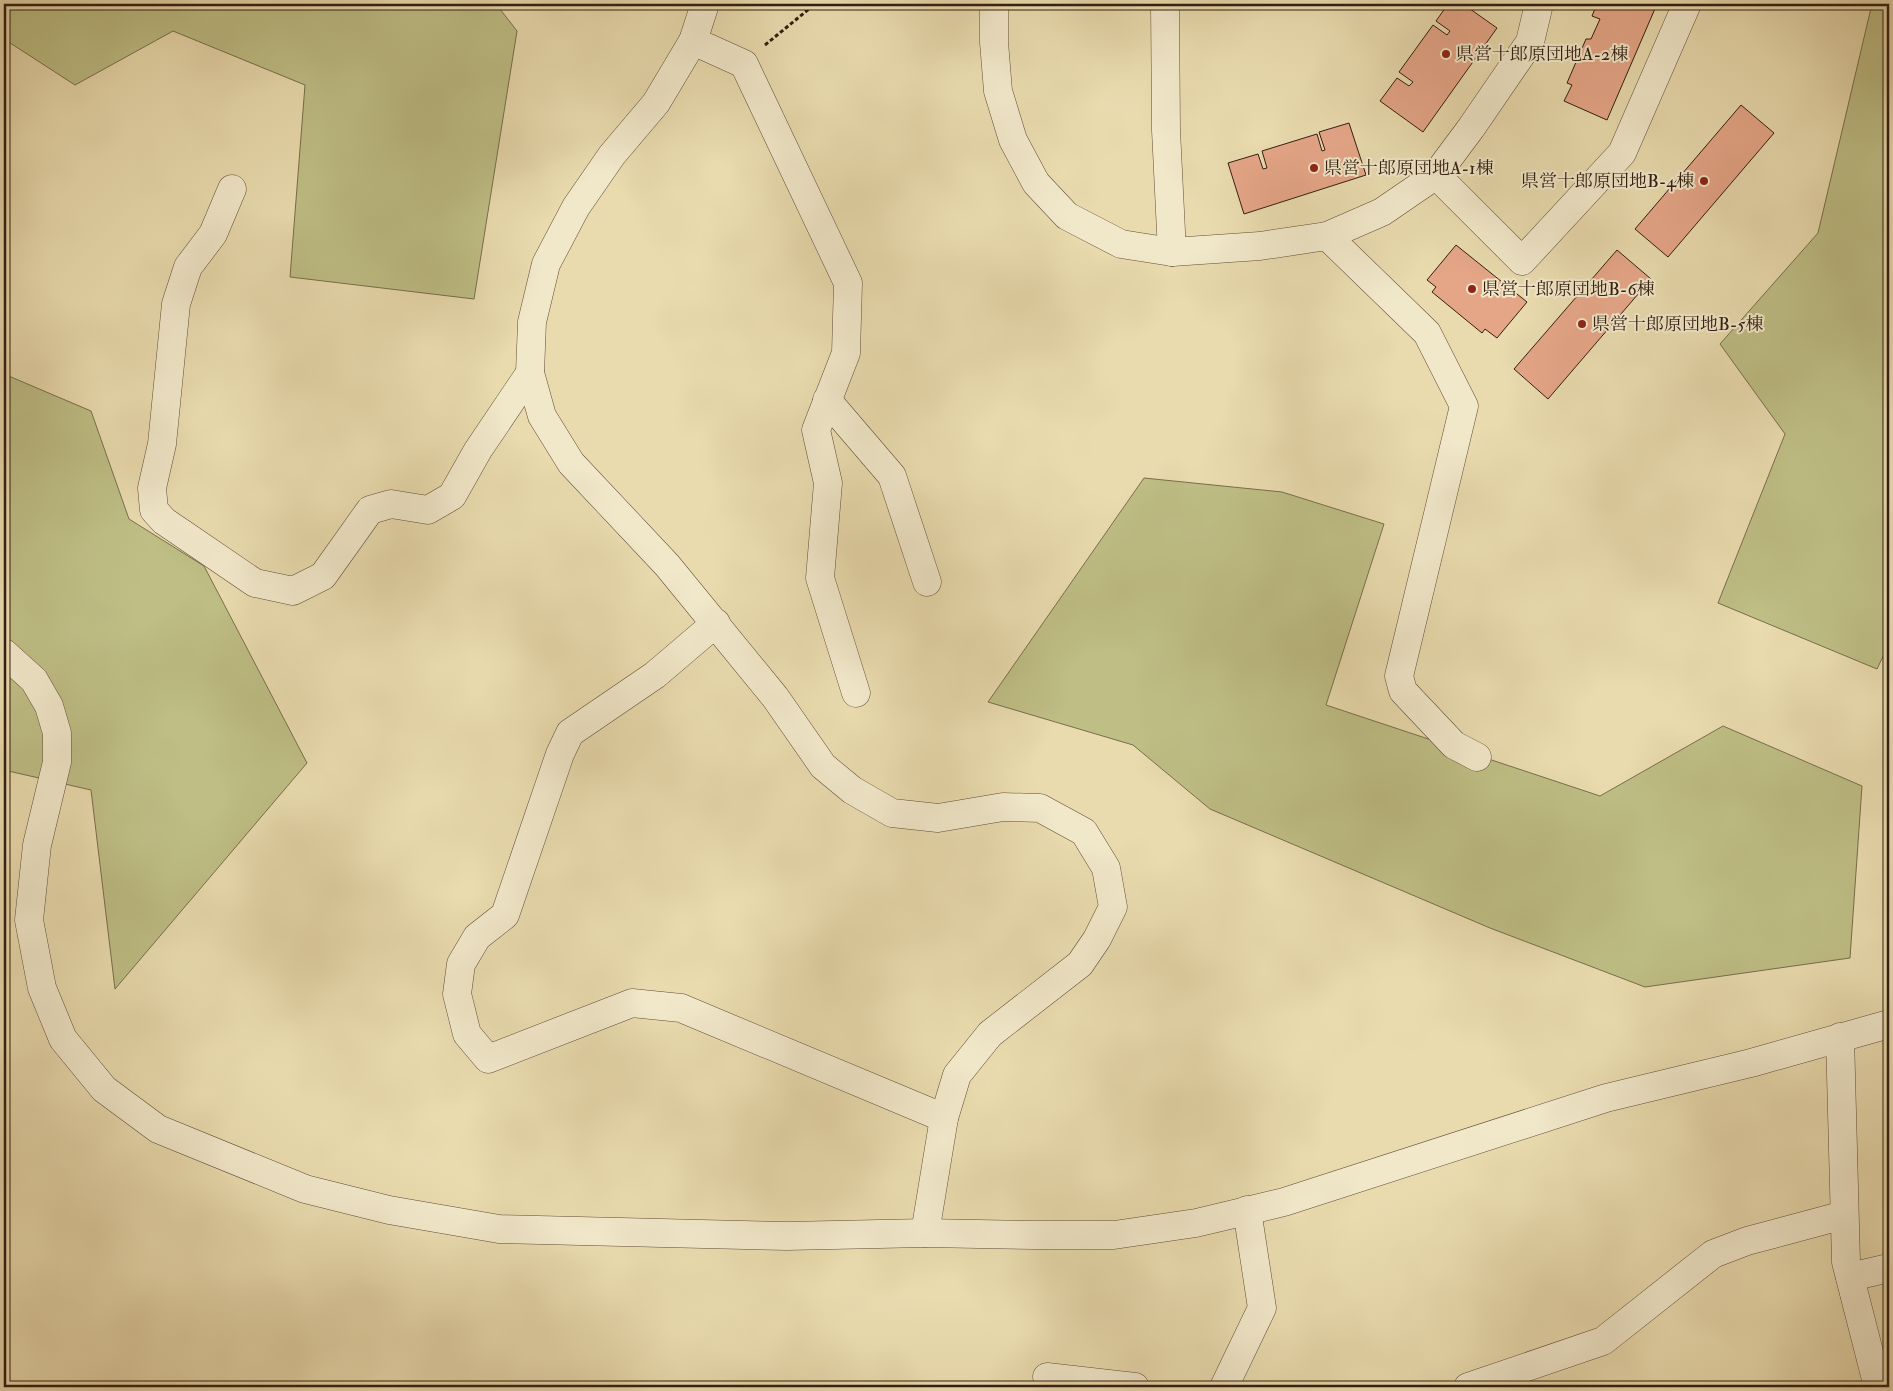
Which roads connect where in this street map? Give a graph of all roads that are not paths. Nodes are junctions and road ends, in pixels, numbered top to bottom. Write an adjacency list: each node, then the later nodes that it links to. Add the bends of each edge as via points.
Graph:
1 (705, 4): 6 (street)
2 (994, 4): 10 (street, via 998,91 1013,140 1036,183 1067,216 1121,244)
3 (1165, 4): 10 (street, via 1166,130)
4 (1539, 4): 7 (street, via 1530,42)
5 (1688, 4): 7 (street, via 1622,153 1522,261)
6 (693, 41): 11 (street, via 656,103 612,155 576,207 546,264 532,322); 12 (street, via 744,64 848,283 846,353)
7 (1436, 175): 9 (street, via 1382,212)
8 (232, 189): 11 (street, via 213,234 188,267 176,304 162,444 152,488 154,510 164,521 255,583 293,590 323,576 370,510 392,504 428,510 452,496 478,450)
9 (1327, 236): 10 (street, via 1260,246); 17 (street, via 1427,333 1464,406 1399,676 1403,691 1454,745)
10 (1172, 252)
11 (530, 373): 14 (street, via 542,416 571,464 667,565)
12 (827, 400): 13 (street, via 892,476); 16 (street, via 816,430 828,483 820,578)
13 (927, 582)
14 (716, 623): 20 (street, via 775,697 822,766 852,790 892,813 938,818 1003,807 1040,808 1084,832 1106,868 1112,907 1097,939 1080,964 990,1034 957,1075); 20 (street, via 655,675 570,733 506,914 477,937 461,964 457,994 467,1034 488,1059 632,1003 681,1008)
15 (4, 654): 23 (street, via 34,680 49,706 57,733 57,762 37,845 29,920 42,988 63,1039 104,1089 158,1129 305,1190 389,1210 499,1229 787,1236)
16 (856, 694)
17 (1478, 758)
18 (1889, 1024): 19 (street)
19 (1840, 1037): 21 (street, via 1751,1063 1606,1098 1293,1199); 22 (street)
20 (944, 1118): 23 (street)
21 (1247, 1210): 23 (street, via 1196,1223 1114,1235); 28 (street, via 1262,1308)
22 (1844, 1215): 25 (street, via 1846,1262); 29 (street, via 1747,1241 1713,1254 1603,1341)
23 (925, 1233)
24 (1889, 1268): 25 (street)
25 (1850, 1277): 30 (street)
26 (1048, 1377): 27 (street)
27 (1136, 1387)
28 (1224, 1387)
29 (1468, 1387)
30 (1878, 1387)

